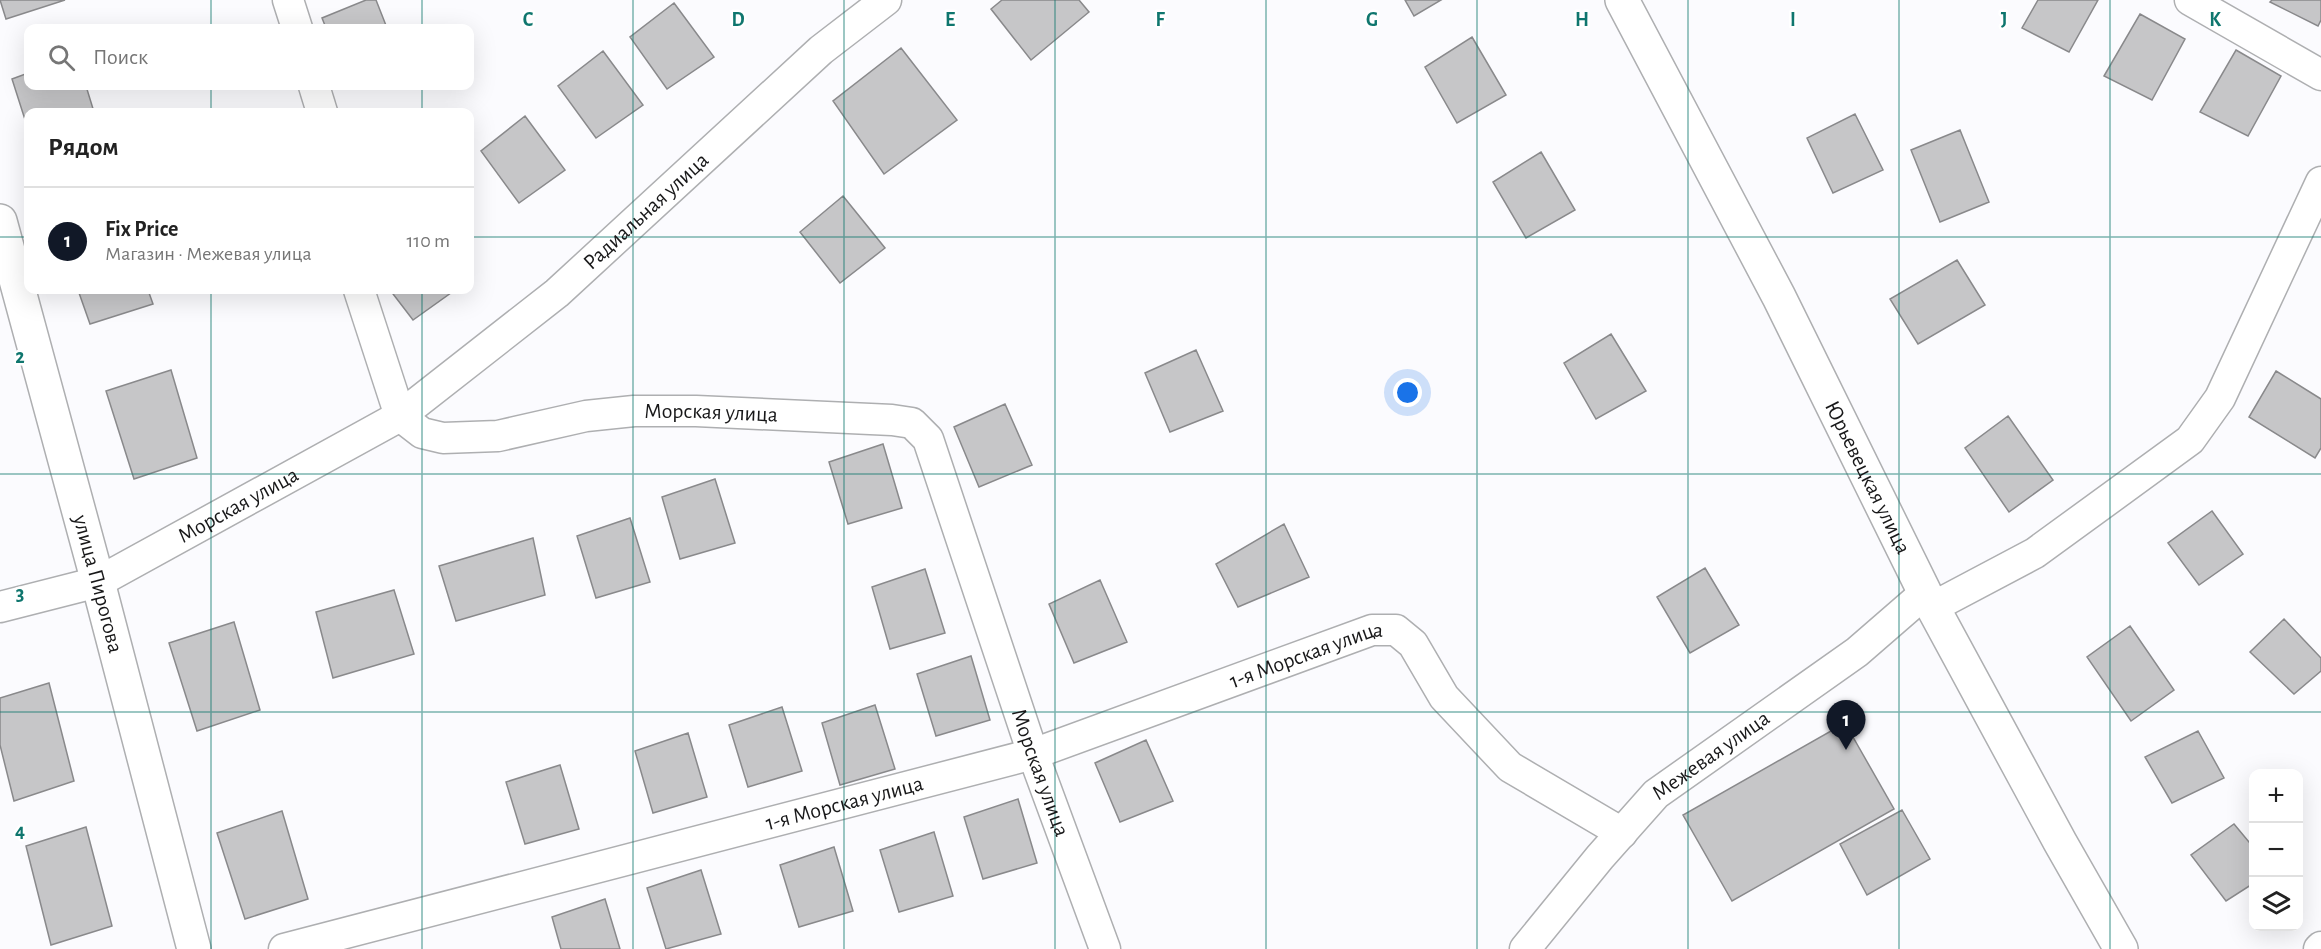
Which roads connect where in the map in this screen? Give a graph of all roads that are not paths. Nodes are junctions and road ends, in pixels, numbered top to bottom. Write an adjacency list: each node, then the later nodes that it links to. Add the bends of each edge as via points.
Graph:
1 (288, 0): 5 (street)
2 (886, 0): 12 (street, Радиальная улица, via 821,50 557,293)
3 (1622, 0): 14 (main road, Юрьевецкая улица, via 1779,297)
4 (2190, 0): 6 (street)
5 (296, 24)
6 (2321, 75)
7 (315, 90): 8 (street)
8 (321, 108)
9 (2321, 183): 14 (street, Межевая улица, via 2220,398 2190,440 2035,553)
10 (0, 221): 13 (main road, улица Пирогова)
11 (360, 294): 12 (street)
12 (400, 416): 13 (street, Морская улица); 16 (street, Морская улица, via 422,433 443,438 498,436 586,416 634,411 708,411 912,423 928,439)
13 (98, 582): 15 (street, Морская улица); 18 (main road, улица Пирогова)
14 (1929, 600): 17 (street, Межевая улица, via 1656,794); 22 (main road, Юрьевецкая улица)
15 (0, 607)
16 (1033, 754): 17 (street, 1-я Морская улица, via 1372,630 1396,630 1413,644 1444,697 1510,767); 19 (street, 1-я Морская улица); 20 (street, Морская улица)
17 (1622, 833): 21 (street, Межевая улица)
18 (194, 949)
19 (284, 949)
20 (1106, 949)
21 (1525, 949)
22 (2121, 949)

